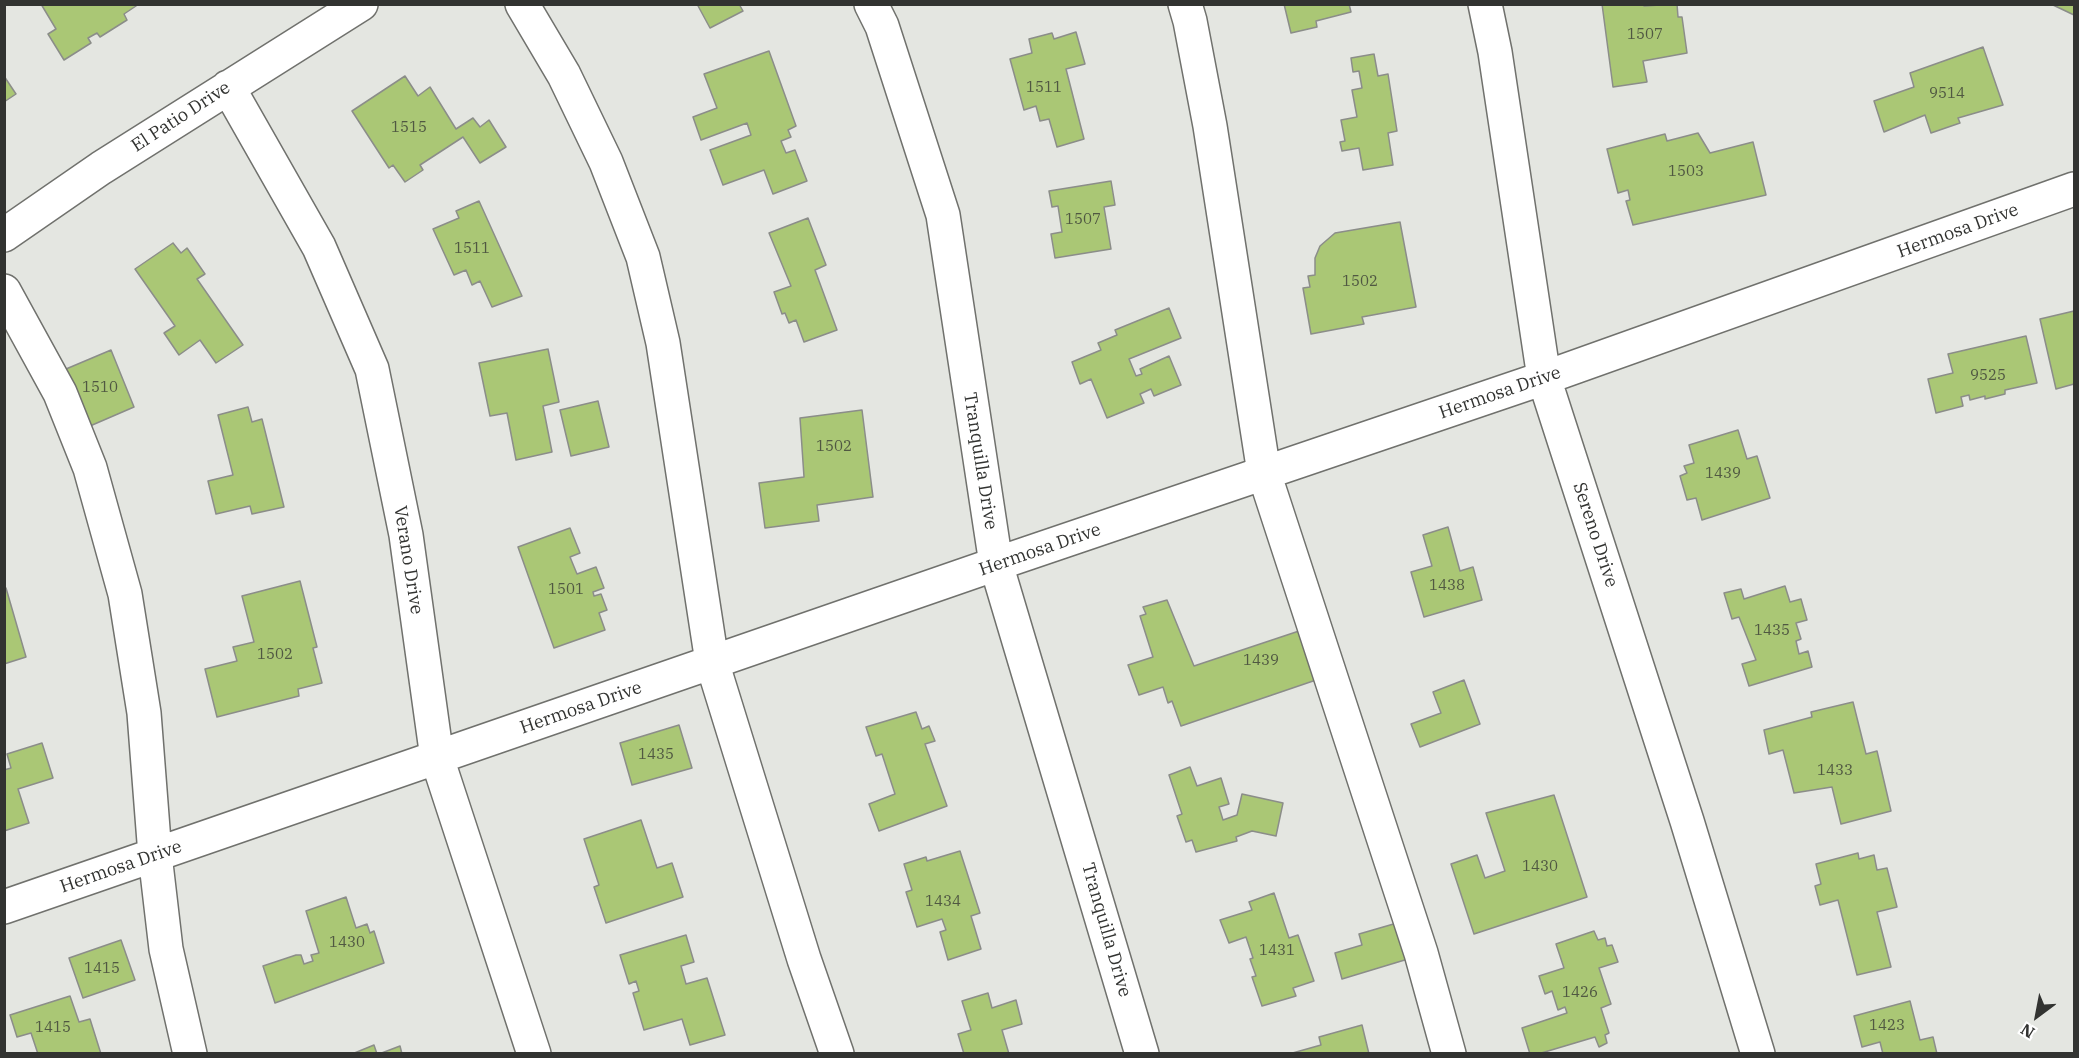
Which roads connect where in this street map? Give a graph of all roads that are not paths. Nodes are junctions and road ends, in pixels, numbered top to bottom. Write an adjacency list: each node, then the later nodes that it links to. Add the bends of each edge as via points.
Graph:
1 (361, 4): 6 (street, El Patio Drive)
2 (522, 4): 13 (street, via 564,75 602,152 643,257 665,354)
3 (871, 4): 12 (street, Tranquilla Drive, via 882,26 943,215)
4 (1185, 4): 11 (street, via 1210,126)
5 (1485, 4): 10 (street, Sereno Drive, via 1496,51)
6 (228, 87): 8 (street, El Patio Drive); 14 (street, Verano Drive, via 319,247 372,369 406,535)
7 (2074, 189): 10 (street, Hermosa Drive)
8 (4, 235)
9 (4, 291): 15 (street, via 60,393 90,468 124,594 144,713)
10 (1544, 378): 11 (street, Hermosa Drive); 22 (street, Sereno Drive)
11 (1264, 473): 12 (street, Hermosa Drive); 21 (street, via 1421,953)
12 (996, 564): 13 (street, Hermosa Drive); 20 (street, Tranquilla Drive)
13 (712, 662): 14 (street, Hermosa Drive); 19 (street)
14 (437, 758): 15 (street, Hermosa Drive); 18 (street, Verano Drive)
15 (155, 855): 16 (street, Hermosa Drive); 17 (street, via 165,949)
16 (4, 907)
17 (190, 1053)
18 (534, 1053)
19 (837, 1053)
20 (1142, 1053)
21 (1449, 1053)
22 (1758, 1053)

